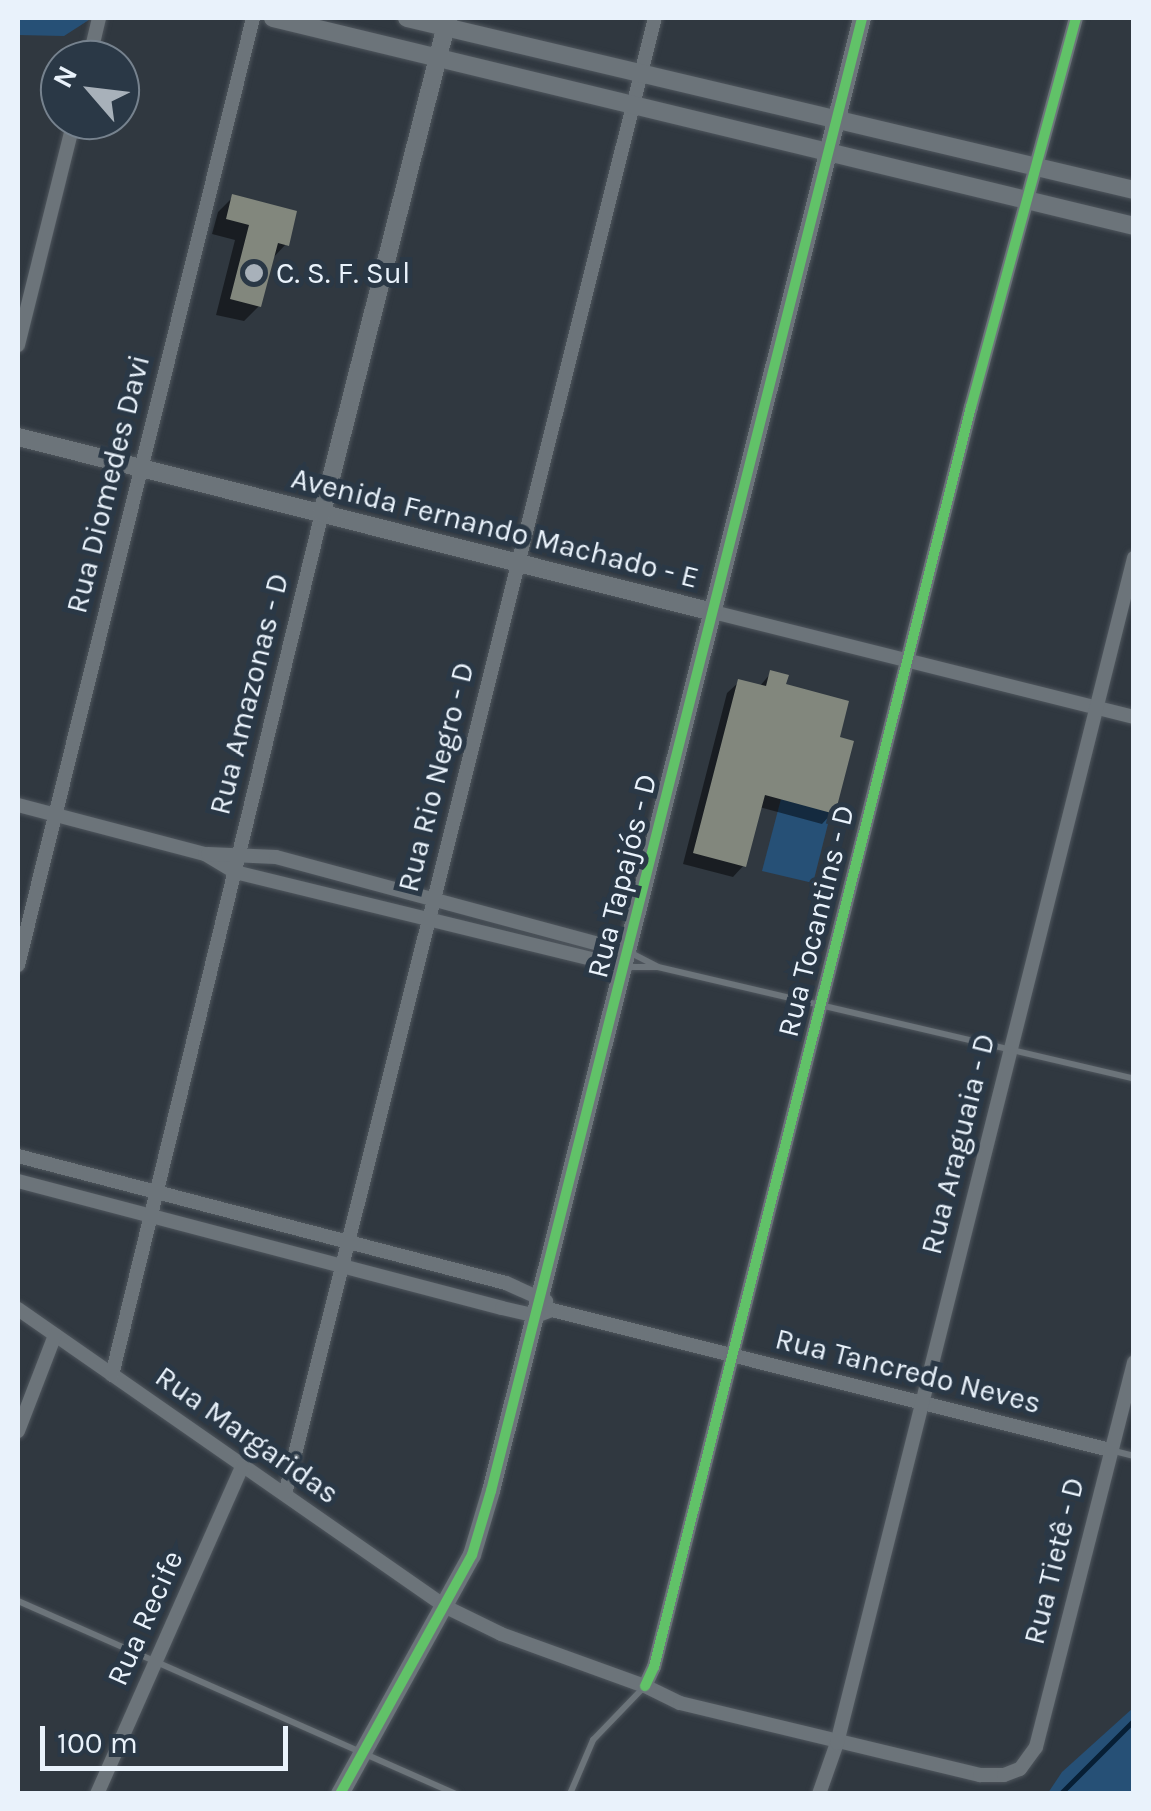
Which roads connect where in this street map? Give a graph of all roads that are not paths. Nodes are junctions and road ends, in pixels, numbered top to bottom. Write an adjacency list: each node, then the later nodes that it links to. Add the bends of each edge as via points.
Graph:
1 (253, 18): 20 (street, Rua Diomedes Davi)
2 (272, 18): 8 (street)
3 (407, 18): 7 (street)
4 (655, 18): 9 (street, Rua Rio Negro - D)
5 (862, 18): 11 (street, Rua Tapajós - D)
6 (1076, 18): 14 (street, Rua Tocantins - D)
7 (447, 22): 8 (street, Rua Amazonas - D); 9 (street)
8 (438, 56): 10 (street); 21 (street, Rua Amazonas - D)
9 (640, 74): 10 (street, Rua Rio Negro - D); 11 (street)
10 (631, 106): 13 (street); 23 (street, Rua Rio Negro - D)
11 (838, 120): 13 (street, Rua Tapajós - D); 14 (street)
12 (69, 140): 18 (street)
13 (828, 150): 16 (street); 24 (street, Rua Tapajós - D)
14 (1037, 168): 15 (street); 16 (street, Rua Tocantins - D)
15 (1134, 190)
16 (1028, 199): 17 (street); 25 (street, Rua Tocantins - D)
17 (1134, 226)
18 (18, 345)
19 (18, 437): 20 (street, Avenida Fernando Machado - E)
20 (141, 468): 21 (street, Avenida Fernando Machado - E); 29 (street, Rua Diomedes Davi)
21 (322, 513): 23 (street, Avenida Fernando Machado - E); 30 (street, Rua Amazonas - D)
22 (1134, 558): 26 (street, Rua Araguaia - D)
23 (519, 562): 24 (street, Avenida Fernando Machado - E); 33 (street, Rua Rio Negro - D)
24 (713, 612): 25 (street, Avenida Fernando Machado - E); 35 (street, Rua Tapajós - D)
25 (907, 662): 26 (street, Avenida Fernando Machado - E); 38 (street, Rua Tocantins - D)
26 (1096, 707): 27 (street, Avenida Fernando Machado - E); 39 (street, Rua Araguaia - D)
27 (1134, 717)
28 (18, 805): 29 (street)
29 (55, 814): 31 (street); 36 (street, Rua Diomedes Davi)
30 (239, 852): 31 (street); 32 (street, Rua Amazonas - D); 33 (street)
31 (205, 854): 32 (street)
32 (235, 872): 34 (street); 43 (street, Rua Amazonas - D)
33 (433, 897): 34 (street, Rua Rio Negro - D); 35 (street)
34 (427, 922): 35 (street); 45 (street, Rua Rio Negro - D)
35 (628, 960): 37 (lane); 37 (lane); 47 (street, Rua Tapajós - D)
36 (18, 964)
37 (658, 967): 38 (lane)
38 (821, 1004): 39 (lane); 50 (street, Rua Tocantins - D)
39 (1010, 1050): 40 (lane); 53 (street, Rua Araguaia - D)
40 (1134, 1079)
41 (18, 1156): 43 (street, Rua Tancredo Neves)
42 (18, 1180): 44 (street, Rua Tancredo Neves)
43 (156, 1193): 44 (street, Rua Amazonas - D); 45 (street, Rua Tancredo Neves)
44 (150, 1218): 46 (street, Rua Tancredo Neves); 52 (street, Rua Amazonas - D)
45 (348, 1242): 46 (street, Rua Rio Negro - D); 47 (street, Rua Tancredo Neves)
46 (341, 1268): 47 (street, Rua Tancredo Neves); 58 (street, Rua Rio Negro - D)
47 (543, 1307): 50 (street, Rua Tancredo Neves); 60 (street, Rua Tapajós - D, via 472,1555)
48 (18, 1309): 49 (street, Rua Margaridas)
49 (55, 1336): 52 (street, Rua Margaridas); 54 (street)
50 (730, 1354): 53 (street, Rua Tancredo Neves); 62 (street, Rua Tocantins - D)
51 (1134, 1362): 55 (street, Rua Tietê - D)
52 (112, 1375): 57 (street, Rua Margaridas)
53 (922, 1403): 55 (street, Rua Tancredo Neves); 63 (street, Rua Araguaia - D)
54 (18, 1431)
55 (1110, 1450): 56 (lane, Rua Tancredo Neves); 65 (street, Rua Tietê - D, via 1036,1747)
56 (1134, 1456)
57 (243, 1465): 58 (street, Rua Margaridas); 61 (street, Rua Recife)
58 (285, 1494): 60 (street, Rua Margaridas)
59 (18, 1601): 61 (lane)
60 (446, 1607): 62 (street, Rua Margaridas); 64 (street, Rua Tapajós - D)
61 (156, 1662): 64 (lane); 66 (street, Rua Recife)
62 (645, 1686): 63 (street, Rua Margaridas, via 680,1703); 69 (lane, via 593,1740)
63 (837, 1743): 65 (street, Rua Margaridas, via 980,1775); 70 (street, Rua Araguaia - D)
64 (361, 1753): 67 (street, Rua Tapajós - D); 68 (lane)
65 (1020, 1769)
66 (97, 1794)
67 (340, 1794)
68 (454, 1794)
69 (570, 1794)
70 (819, 1794)

